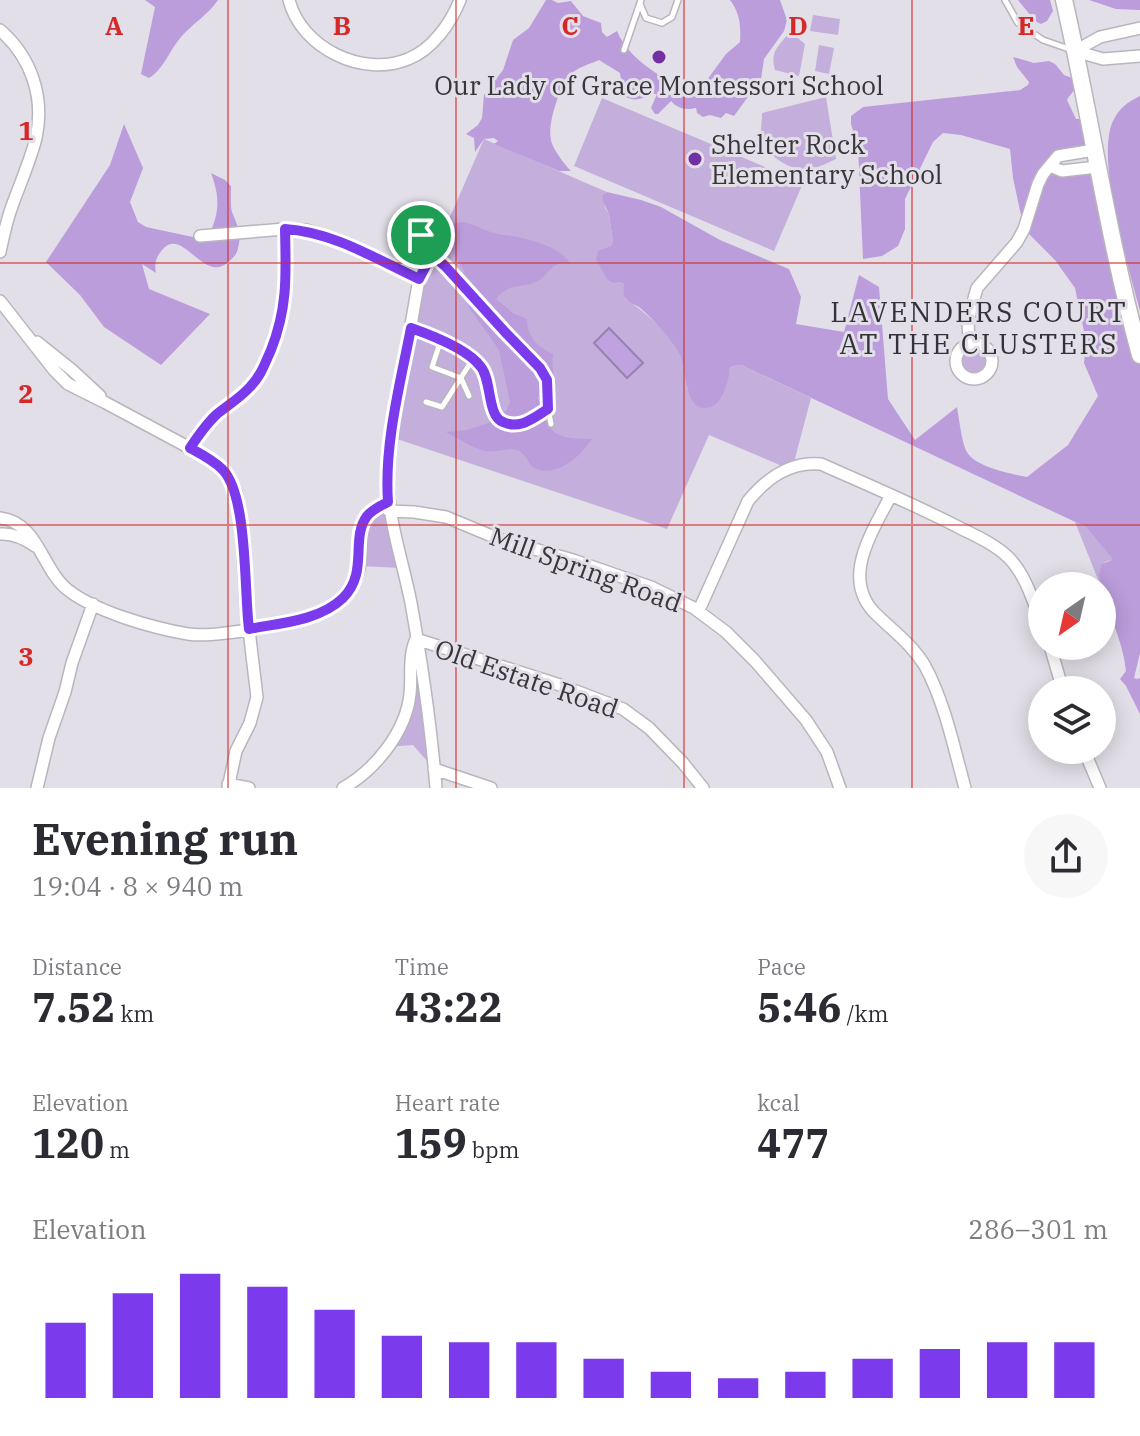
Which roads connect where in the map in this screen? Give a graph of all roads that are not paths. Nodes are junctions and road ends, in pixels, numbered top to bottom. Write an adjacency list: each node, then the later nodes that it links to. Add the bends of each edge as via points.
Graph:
1 (289, 0): 2 (street, via 301,26 336,56 384,65 411,59 437,37)
2 (460, 0)
3 (678, 0): 6 (lane, via 672,17 662,23 646,18)
4 (1005, 0): 10 (lane, via 1018,23 1043,40)
5 (1064, 0): 10 (main road)
6 (641, 2): 9 (lane)
7 (1140, 28): 10 (street, via 1100,37)
8 (0, 30): 14 (street, via 27,61 39,121)
9 (624, 50)
10 (1075, 51): 11 (street, via 1103,59); 12 (main road)
11 (1140, 56)
12 (1095, 159): 13 (street, via 1062,171); 13 (street, via 1058,156); 24 (main road)
13 (1050, 166): 23 (street, via 1017,242 977,288 968,320)
14 (10, 213): 15 (street); 18 (street)
15 (0, 225)
16 (285, 229): 17 (street); 19 (street, via 336,240); 31 (street, via 285,302 263,369)
17 (200, 236)
18 (0, 252)
19 (419, 279): 21 (street); 29 (street, via 433,252 540,368 547,380)
20 (0, 301): 31 (street, via 28,335 106,403)
21 (411, 328): 22 (lane); 33 (street, via 386,474)
22 (441, 340): 25 (lane); 26 (lane, via 432,367)
23 (969, 344)
24 (1140, 355)
25 (473, 359): 26 (lane); 29 (lane, via 488,379 493,412 500,422 524,424)
26 (461, 378): 27 (lane); 28 (lane, via 442,407)
27 (469, 396)
28 (426, 402)
29 (548, 409): 30 (lane)
30 (551, 424)
31 (190, 448): 40 (street, via 221,468 236,492)
32 (891, 495): 37 (street, via 996,547); 39 (street, via 821,464 778,473 748,501); 52 (street, via 861,561 862,592 870,609 923,663)
33 (388, 507): 39 (street, Mill Spring Road, via 446,517 651,587); 40 (street, via 375,509 365,519 356,577 341,599 308,617); 41 (street)
34 (0, 518): 36 (street, via 19,524)
35 (0, 534): 36 (street, via 20,537)
36 (38, 549): 38 (street, via 65,588)
37 (1028, 588)
38 (93, 604): 40 (street, via 164,630 195,635); 45 (street)
39 (699, 610): 51 (street, Mill Spring Road, via 755,661 806,720 827,752)
40 (249, 629): 44 (street, via 257,697)
41 (416, 639): 43 (street); 47 (street, via 410,698 398,732 371,766); 50 (street, Old Estate Road, via 623,709 649,728)
42 (1090, 764): 53 (street)
43 (434, 769): 48 (street); 49 (street)
44 (228, 786): 46 (street)
45 (37, 788)
46 (249, 788)
47 (343, 788)
48 (436, 788)
49 (491, 788)
50 (703, 788)
51 (840, 788)
52 (965, 788)
53 (1100, 788)

